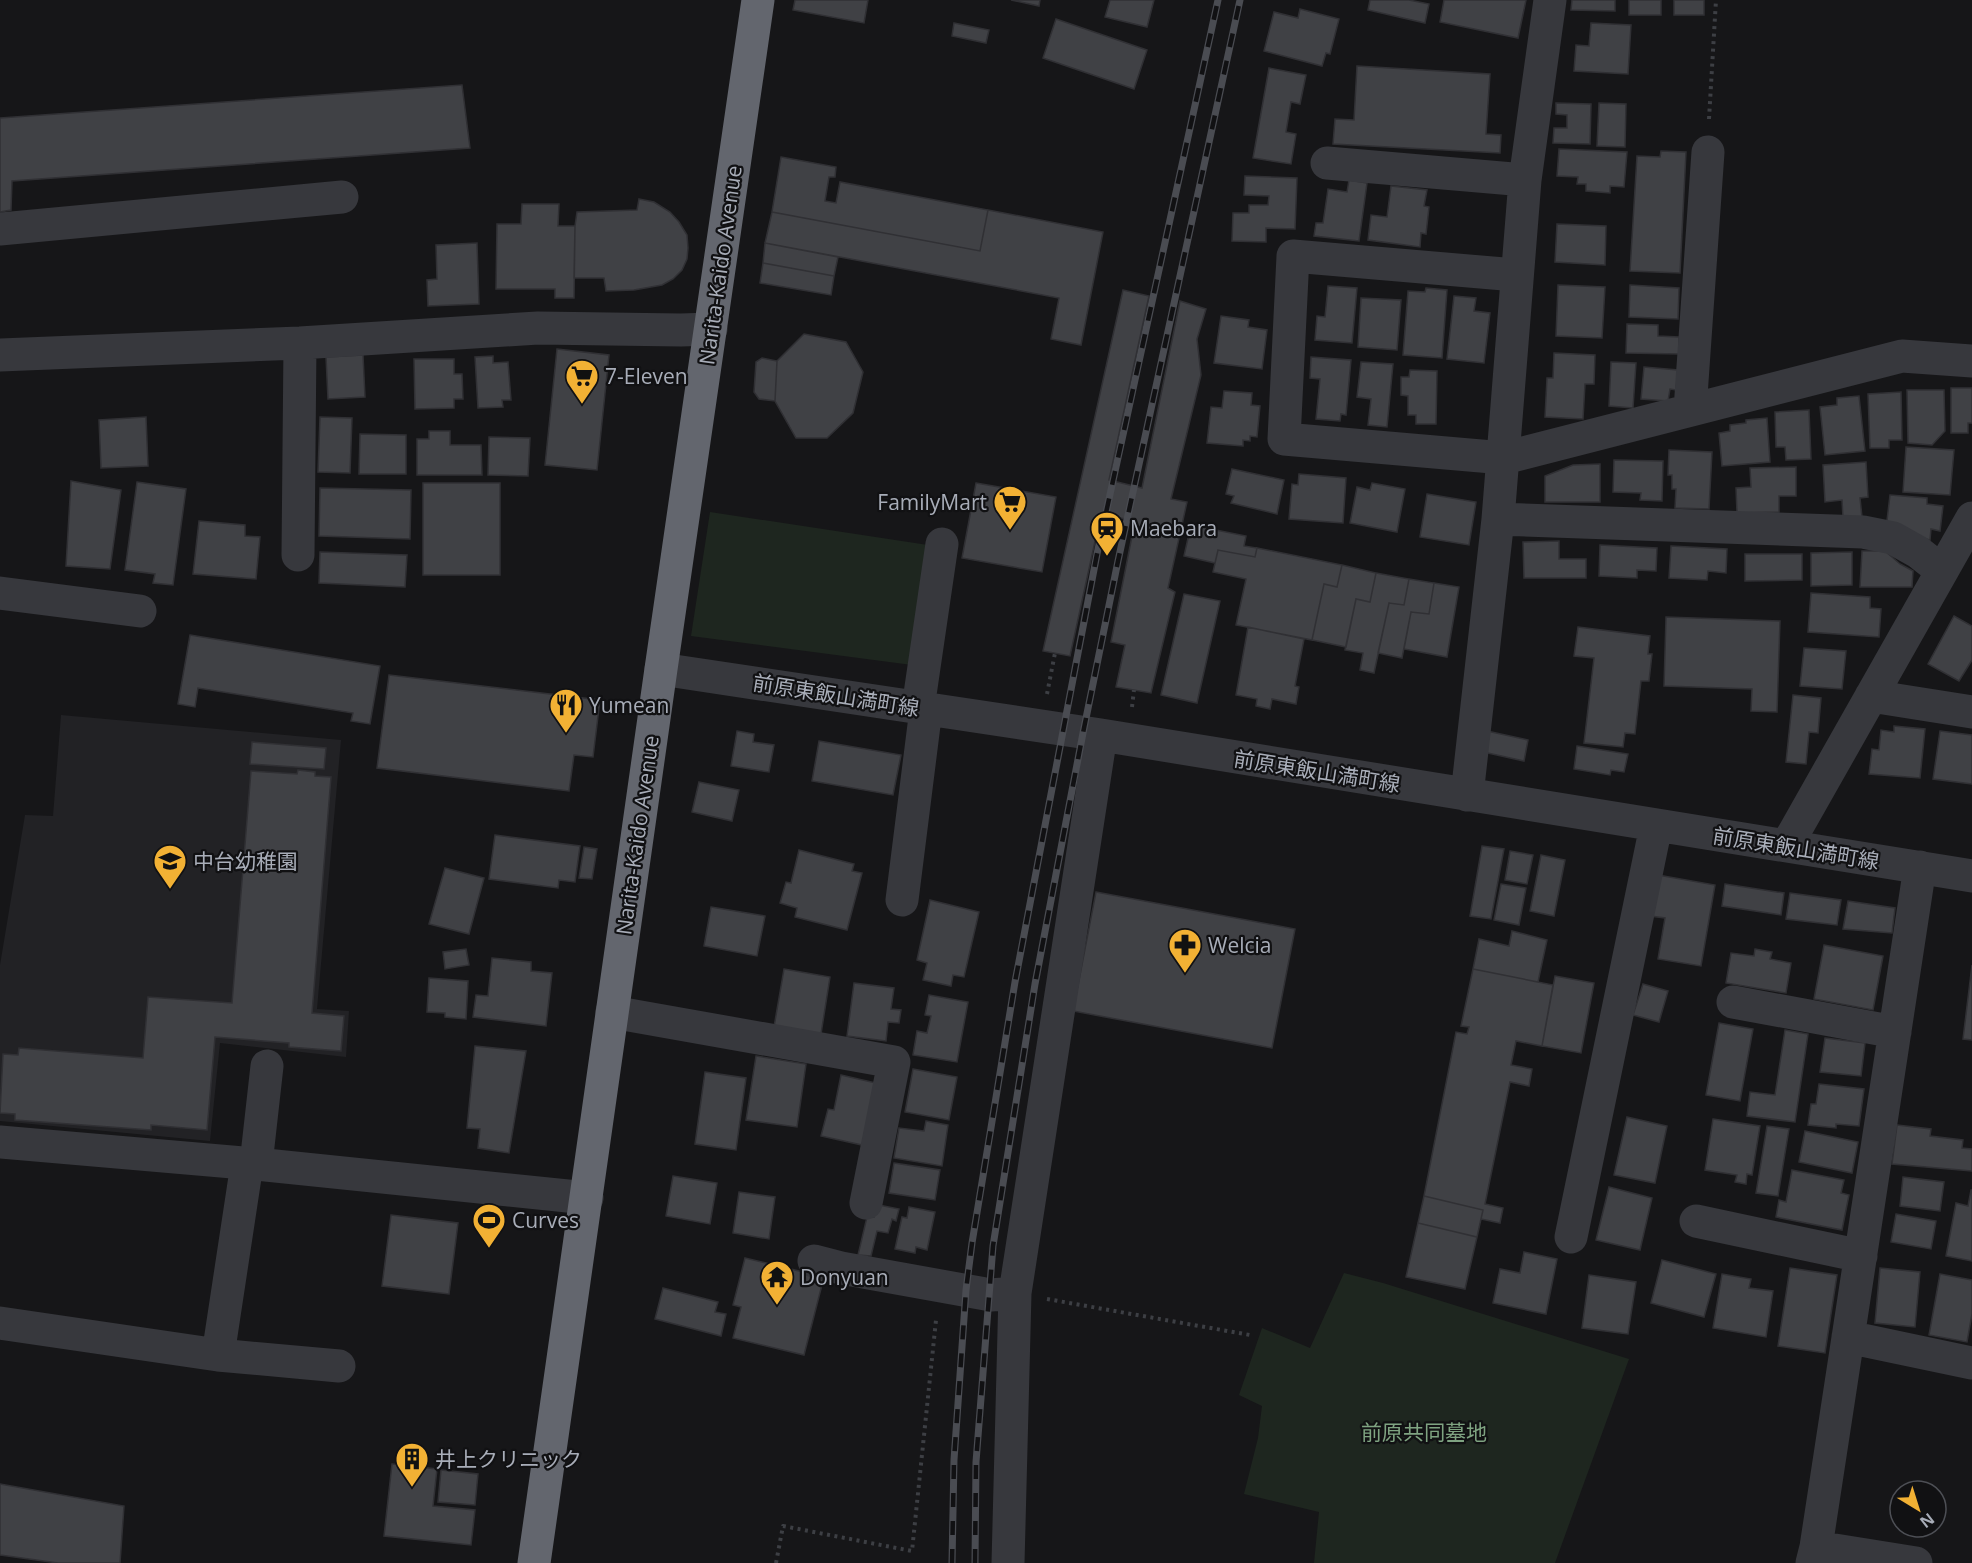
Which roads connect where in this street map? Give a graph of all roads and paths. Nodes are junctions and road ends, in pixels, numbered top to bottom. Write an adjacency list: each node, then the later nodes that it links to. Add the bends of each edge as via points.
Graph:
1 (758, 0): 10 (highway, Narita-Kaido Avenue)
2 (1550, 0): 6 (street)
3 (1716, 0): 4 (path)
4 (1708, 152): 14 (street)
5 (1327, 162): 6 (street)
6 (1525, 180): 9 (street)
7 (342, 197): 8 (street)
8 (0, 230)
9 (1516, 275): 15 (street); 15 (street, via 1293,256 1284,439)
10 (711, 329): 11 (street, via 538,328); 24 (highway, Narita-Kaido Avenue)
11 (300, 343): 12 (street); 19 (street)
12 (0, 355)
13 (1972, 361): 14 (street, via 1902,356)
14 (1690, 410): 15 (street)
15 (1504, 458): 17 (street)
16 (1972, 518): 20 (street)
17 (1498, 519): 20 (street, via 1863,532 1893,538); 32 (street)
18 (942, 544): 28 (street)
19 (298, 555)
20 (1942, 571): 26 (street)
21 (0, 593): 22 (street)
22 (140, 611)
23 (1055, 653): 27 (path)
24 (660, 669): 28 (street, 前原東飯山満町線); 39 (highway, Narita-Kaido Avenue)
25 (1134, 690): 30 (path)
26 (1871, 696): 29 (street); 34 (street)
27 (1046, 698)
28 (922, 709): 31 (street, 前原東飯山満町線); 37 (street)
29 (1972, 711)
30 (1131, 712)
31 (1101, 735): 32 (street, 前原東飯山満町線); 51 (street)
32 (1467, 795): 33 (street, 前原東飯山満町線)
33 (1656, 826): 34 (street, 前原東飯山満町線); 47 (street)
34 (1787, 845): 35 (street, 前原東飯山満町線)
35 (1920, 867): 36 (street, 前原東飯山満町線); 40 (street)
36 (1972, 876)
37 (902, 900)
38 (1733, 1002): 40 (street)
39 (612, 1012): 44 (highway, Narita-Kaido Avenue); 45 (street, via 894,1062)
40 (1895, 1032): 48 (street)
41 (267, 1066): 43 (street)
42 (0, 1142): 43 (street)
43 (251, 1164): 44 (street); 55 (street)
44 (587, 1198): 59 (highway, Narita-Kaido Avenue)
45 (867, 1203)
46 (1696, 1221): 48 (street)
47 (1571, 1237)
48 (1861, 1256): 54 (street)
49 (814, 1261): 50 (street)
50 (940, 1286): 51 (street, via 991,1295); 60 (path, via 912,1551 783,1526)
51 (1015, 1293): 53 (path); 61 (street)
52 (0, 1323): 55 (street)
53 (1250, 1335)
54 (1848, 1338): 56 (street); 58 (street)
55 (218, 1355): 57 (street)
56 (1972, 1363)
57 (339, 1366)
58 (1814, 1555): 62 (street)
59 (534, 1563)
60 (776, 1563)
61 (1008, 1563)
62 (1916, 1563)

